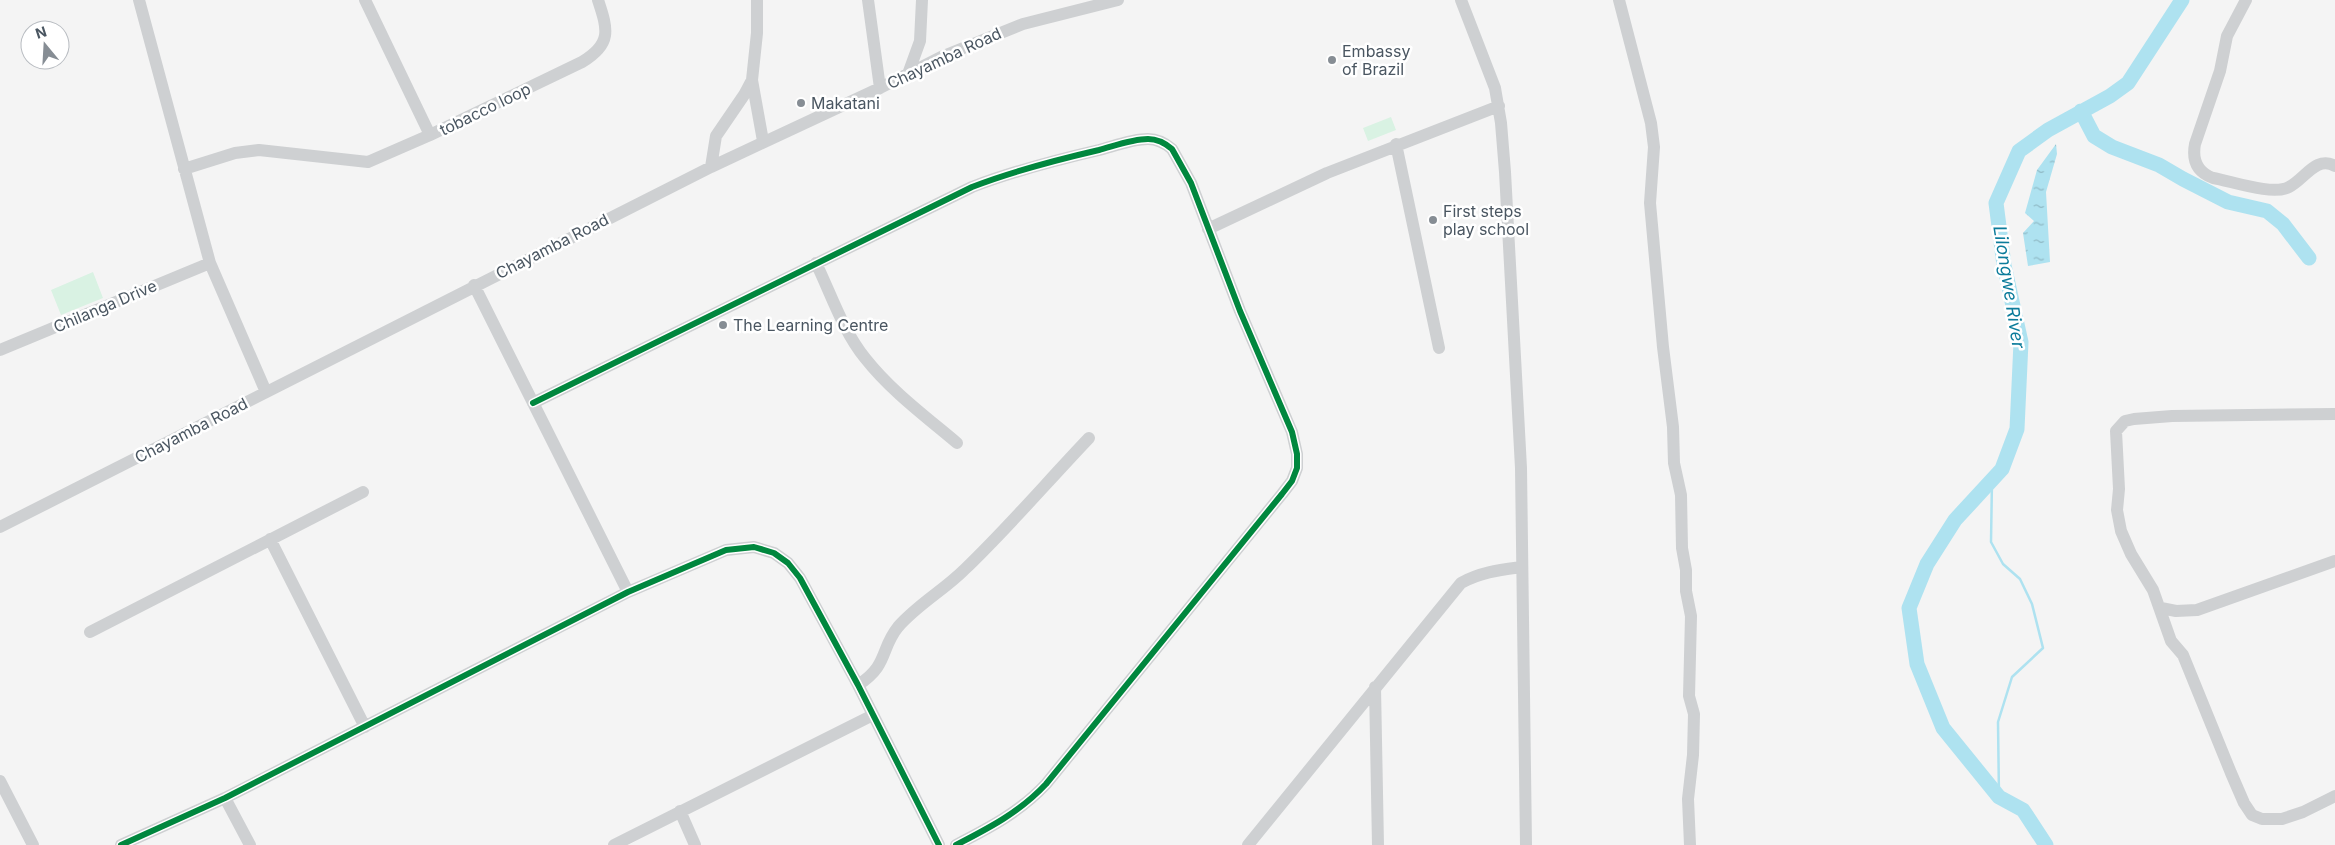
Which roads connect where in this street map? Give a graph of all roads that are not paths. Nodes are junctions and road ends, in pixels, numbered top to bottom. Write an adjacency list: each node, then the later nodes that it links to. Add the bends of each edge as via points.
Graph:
1 (139, 0): 20 (street)
2 (365, 0): 15 (street, tobacco loop)
3 (598, 0): 15 (street, tobacco loop, via 606,34 598,52)
4 (757, 0): 12 (street)
5 (868, 0): 13 (street)
6 (922, 0): 11 (street, via 920,42)
7 (1118, 0): 11 (street, Chayamba Road, via 1004,30)
8 (1461, 0): 14 (street, via 1488,65)
9 (1619, 0): 58 (street, via 1651,123 1654,147 1650,203 1674,463 1681,495 1686,591 1691,616 1689,696 1694,714 1694,755 1688,799)
10 (2246, 0): 19 (street, via 2227,36 2220,71 2195,144 2193,153 2197,166 2213,178 2273,190 2290,187 2319,164)
11 (908, 74): 13 (street, Chayamba Road)
12 (752, 80): 16 (street); 18 (street, via 716,136)
13 (880, 88): 16 (street, Chayamba Road)
14 (1499, 106): 17 (street); 36 (street, via 1520,459)
15 (430, 135): 20 (street, via 368,162 259,150 235,152)
16 (763, 141): 18 (street, Chayamba Road)
17 (1396, 144): 21 (street, via 1283,192); 25 (street)
18 (711, 166): 24 (street, Chayamba Road)
19 (2335, 166)
20 (184, 169): 22 (street)
21 (1208, 229): 23 (street, via 1176,155 1168,145 1147,139 1001,176); 54 (street, via 1292,432 1297,454 1295,474 1029,803)
22 (210, 262): 26 (street, Chilanga Drive); 27 (street)
23 (816, 263): 28 (street); 31 (street, via 864,357 887,384)
24 (474, 286): 27 (street, Chayamba Road); 28 (street)
25 (1439, 348)
26 (0, 350)
27 (266, 392): 33 (street, Chayamba Road)
28 (533, 403): 37 (street)
29 (2335, 414): 38 (street, via 2172,416 2134,418 2120,425 2116,431 2118,520 2131,554)
30 (1090, 438): 40 (street, via 963,572 898,628 873,675)
31 (957, 443)
32 (363, 492): 34 (street)
33 (0, 527)
34 (270, 539): 39 (street); 43 (street)
35 (2335, 561): 38 (street, via 2197,610)
36 (1522, 567): 41 (street, via 1492,570 1461,583); 57 (street)
37 (628, 592): 40 (street, via 726,550 754,547 774,553 800,578); 43 (street)
38 (2161, 608): 45 (street, via 2168,635 2183,655 2231,773 2252,815 2282,820)
39 (90, 632)
40 (858, 685): 42 (street)
41 (1375, 687): 55 (street); 56 (street)
42 (873, 715): 47 (street); 53 (street)
43 (365, 727): 46 (street)
44 (0, 782): 48 (street)
45 (2335, 796)
46 (225, 798): 49 (street); 50 (street)
47 (680, 812): 51 (street); 52 (street)
48 (32, 845)
49 (121, 845)
50 (250, 845)
51 (614, 845)
52 (695, 845)
53 (939, 845)
54 (956, 845)
55 (1248, 845)
56 (1378, 845)
57 (1526, 845)
58 (1690, 845)

